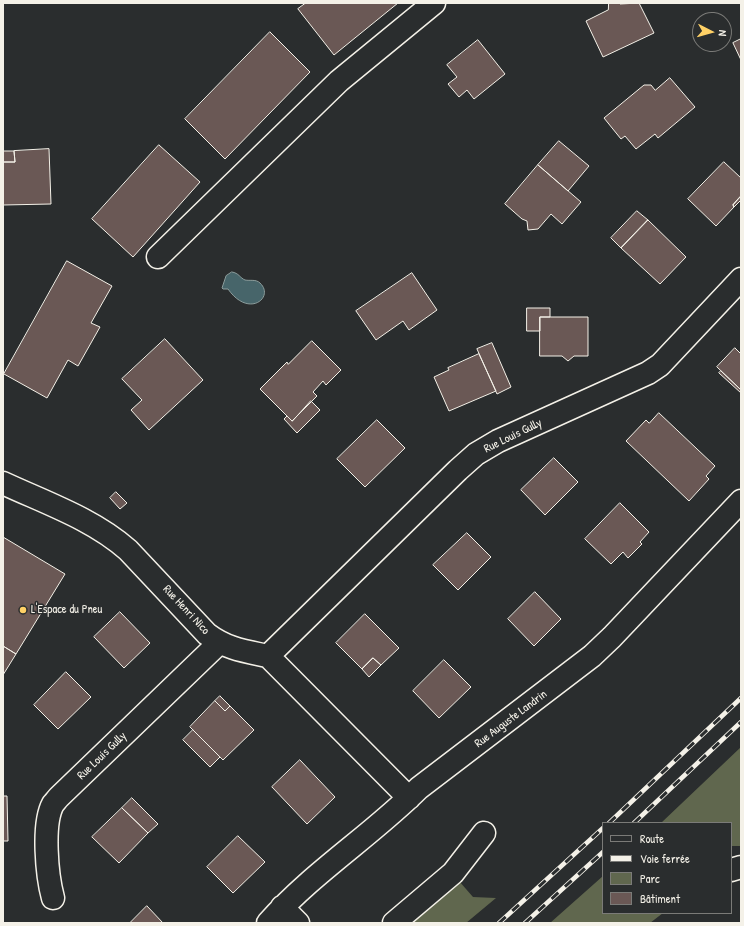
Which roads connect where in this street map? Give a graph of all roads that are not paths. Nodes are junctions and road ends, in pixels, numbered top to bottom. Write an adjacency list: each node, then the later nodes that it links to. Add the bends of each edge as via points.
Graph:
1 (434, 3): 2 (street, via 339,81)
2 (158, 257)
3 (741, 279): 7 (street, Rue Louis Gully, via 660,365 648,374 498,441 476,454)
4 (3, 483): 6 (street, Rue Henri Nico, via 98,527 115,538 159,581 207,634)
5 (741, 501): 8 (street, Rue Auguste Landrin, via 592,656)
6 (219, 643): 7 (street, Rue Henri Nico); 10 (street, Rue Louis Gully, via 53,804 48,826 49,884)
7 (268, 656): 8 (street)
8 (409, 798): 11 (street, Rue Auguste Landrin)
9 (484, 833): 13 (street, via 453,873)
10 (53, 898)
11 (275, 915): 12 (street)
12 (298, 923)
13 (394, 923)

